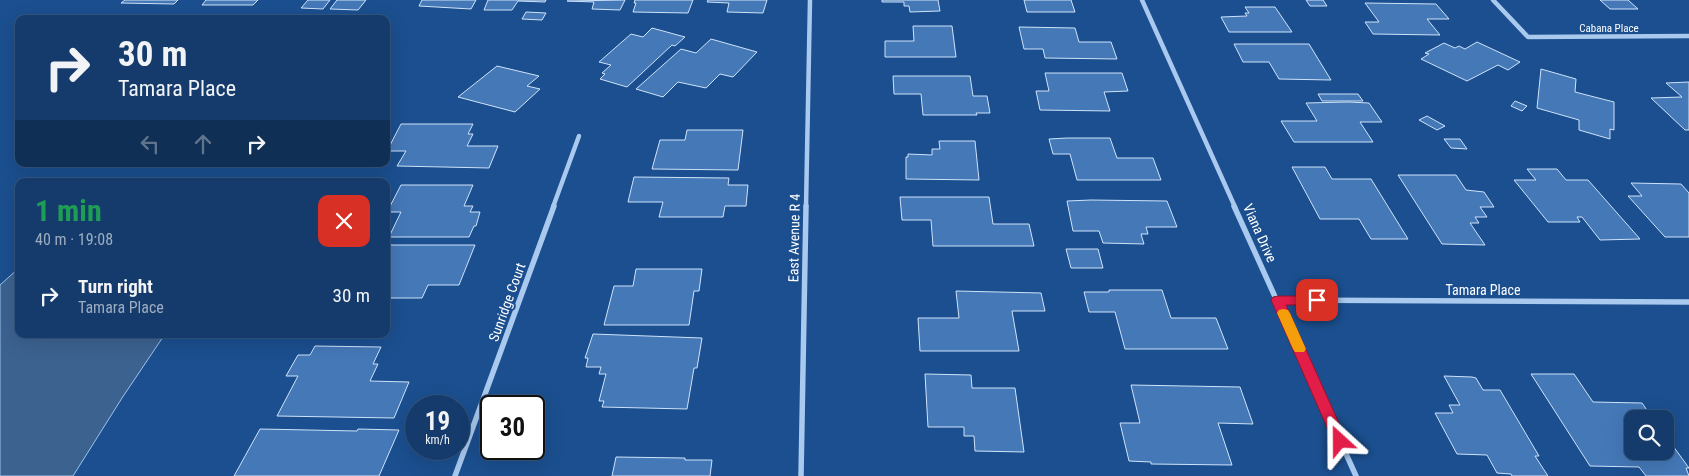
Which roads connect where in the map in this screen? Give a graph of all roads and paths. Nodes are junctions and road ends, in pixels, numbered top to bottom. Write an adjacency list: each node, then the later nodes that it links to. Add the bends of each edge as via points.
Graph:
1 (810, 0): 9 (street, East Avenue R 4)
2 (1142, 0): 6 (street, Viana Drive)
3 (1493, 0): 4 (street, Cabana Place, via 1528,37)
4 (1689, 36)
5 (579, 136): 8 (street, Sunridge Court)
6 (1278, 300): 7 (street, Tamara Place); 10 (street, Viana Drive)
7 (1689, 302)
8 (455, 476)
9 (801, 476)
10 (1356, 476)

